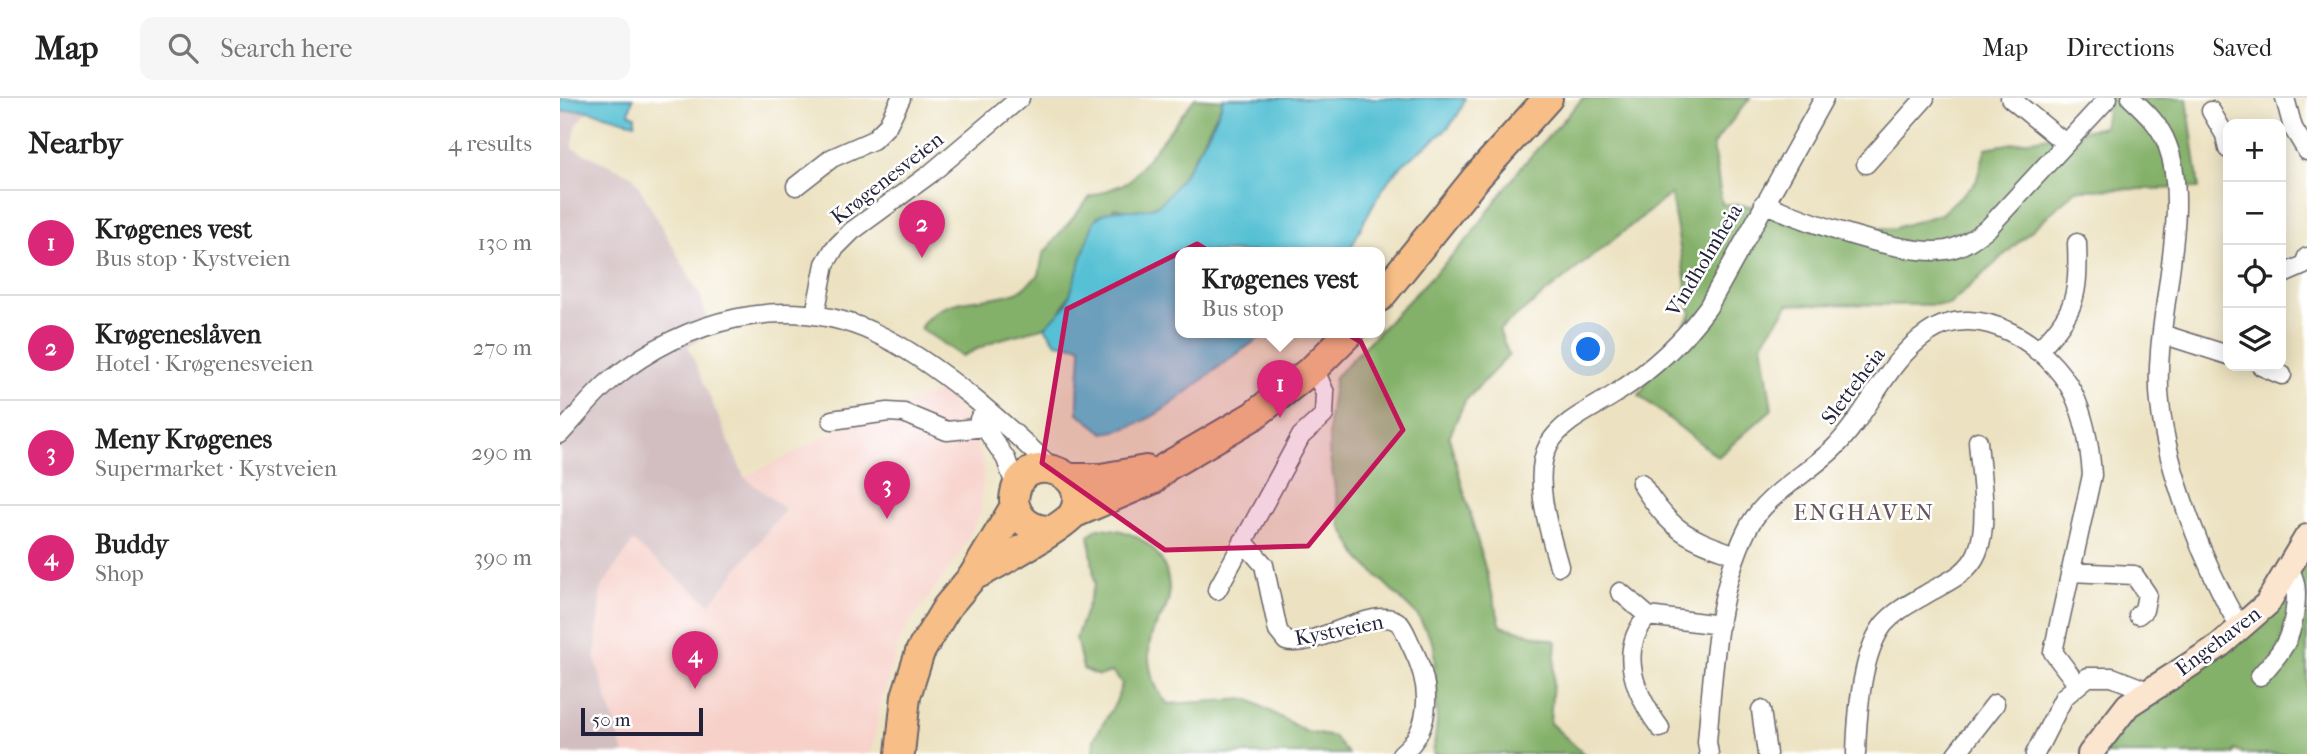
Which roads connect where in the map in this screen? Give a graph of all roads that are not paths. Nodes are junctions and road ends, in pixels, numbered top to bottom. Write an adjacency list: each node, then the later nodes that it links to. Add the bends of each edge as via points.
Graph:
1 (901, 98): 15 (street, Krøgenesveien, via 887,126 873,140 832,158)
2 (1020, 98): 21 (street, Krøgenesveien, via 834,249 825,264)
3 (1548, 98): 20 (main road)
4 (1824, 98): 16 (street, Vindholmheia)
5 (1925, 98): 14 (street)
6 (2010, 98): 12 (street)
7 (2108, 98): 12 (street, Vindholmheia)
8 (2131, 98): 22 (street, via 2156,125 2173,163 2175,213)
9 (2285, 98): 13 (street, via 2293,128)
10 (2211, 111): 11 (street)
11 (2223, 132)
12 (2065, 143): 16 (street, Vindholmheia, via 1989,227 1950,250 1920,250 1848,233 1800,220)
13 (2307, 150)
14 (1867, 164)
15 (796, 186)
16 (1764, 203): 43 (street, Vindholmheia, via 1689,333 1618,392 1564,425 1550,443 1543,473 1544,503)
17 (2077, 243): 24 (street, via 2075,303)
18 (2307, 257): 19 (street, via 2304,265)
19 (2286, 273)
20 (1385, 291)
21 (815, 314): 29 (street, via 875,332); 32 (street, via 721,319 664,343 610,381)
22 (2162, 334): 25 (street); 52 (street, via 2159,388 2164,436 2200,545)
23 (1344, 338): 26 (main road)
24 (2037, 351): 42 (street, Sletteheia, via 1994,324 1967,322 1928,333 1893,368 1840,441 1755,519); 45 (street, Sletteheia, via 2072,390 2090,452 2088,505)
25 (2223, 353)
26 (1314, 368): 34 (main road, via 1253,416); 41 (street, via 1325,393 1324,415 1301,436)
27 (2272, 371): 28 (street)
28 (2282, 375)
29 (945, 379): 31 (street); 35 (street)
30 (832, 420): 31 (street, via 888,412 904,413 947,431)
31 (985, 427): 37 (street, via 1006,459)
32 (560, 434)
33 (1978, 441): 63 (street, via 1983,524 1977,553 1960,575 1898,611 1879,631 1862,691)
34 (1166, 467): 35 (main road, via 1121,476); 38 (main road, via 1152,480)
35 (1060, 473): 37 (main road, via 1035,470 1027,474); 38 (main road, via 1076,491)
36 (1641, 483): 42 (street, via 1659,513 1678,531)
37 (1016, 497): 39 (main road, via 1024,522); 46 (main road)
38 (1073, 514): 39 (main road)
39 (1050, 530): 46 (main road)
40 (2307, 537): 44 (street, Engehaven)
41 (1243, 541): 47 (street); 60 (street, Kystveien, via 1264,565 1278,631 1286,641 1303,641 1386,618 1400,624 1421,666 1426,702 1421,732)
42 (1736, 555): 51 (street, Sletteheia)
43 (1559, 566)
44 (2289, 571): 52 (street, Engehaven, via 2267,604); 53 (street, via 2296,596 2288,639)
45 (2070, 572): 49 (street, via 2134,575 2147,594 2144,610); 54 (street, Sletteheia, via 2053,652)
46 (973, 576): 59 (main road, via 920,652 906,696)
47 (1217, 590)
48 (1620, 592): 50 (street)
49 (2138, 615)
50 (1648, 617): 51 (street); 58 (street, via 1631,654 1632,677 1639,698)
51 (1720, 625): 61 (street, Sletteheia)
52 (2240, 628): 55 (street, Engehaven)
53 (2260, 676)
54 (2077, 684): 55 (street, via 2101,675); 65 (street, via 2064,697)
55 (2148, 691): 66 (street, Engehaven, via 2128,705)
56 (1995, 705): 64 (street)
57 (1761, 710): 62 (street)
58 (1660, 728)
59 (900, 754)
60 (1401, 754)
61 (1709, 754)
62 (1767, 754)
63 (1856, 754)
64 (1956, 754)
65 (2035, 754)
66 (2090, 754)

